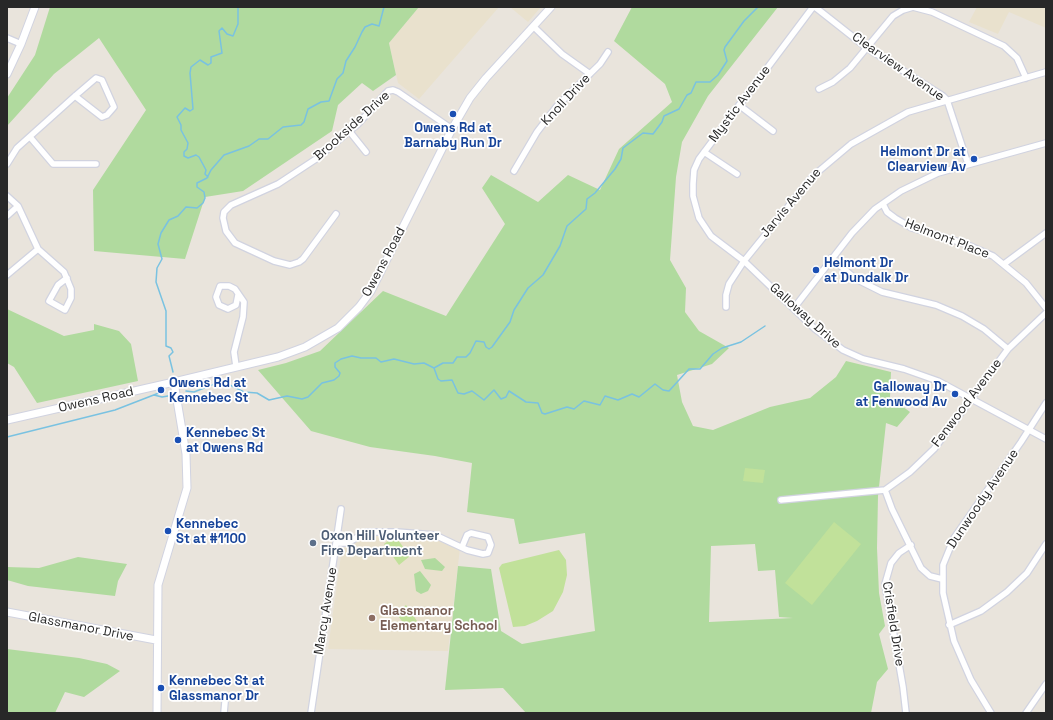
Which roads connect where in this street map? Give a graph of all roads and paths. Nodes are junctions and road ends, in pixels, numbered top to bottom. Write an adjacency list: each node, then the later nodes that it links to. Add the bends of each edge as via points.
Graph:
1 (35, 7): 6 (street)
2 (551, 7): 4 (street, Owens Road)
3 (814, 7): 7 (street, Clearview Avenue); 16 (street, Mystic Avenue)
4 (534, 27): 11 (street, via 562,54); 17 (street, Owens Road, via 486,78 470,98)
5 (7, 38): 6 (street)
6 (21, 44): 10 (street)
7 (867, 48): 12 (street, via 893,16 908,8 918,7 1004,46 1018,58); 13 (street, via 842,75); 15 (street, Clearview Avenue)
8 (608, 52): 11 (street, Knoll Drive)
9 (1046, 72): 12 (street, Jarvis Avenue)
10 (7, 74)
11 (590, 74): 27 (street, Knoll Drive, via 545,121)
12 (1026, 78): 15 (street, Jarvis Avenue)
13 (819, 90)
14 (75, 96): 14 (street, via 102,117 114,107 102,80 96,78); 20 (street)
15 (947, 100): 26 (street, Clearview Avenue); 38 (street, Jarvis Avenue, via 908,112 844,149 802,187)
16 (739, 105): 18 (street); 23 (street, Mystic Avenue)
17 (452, 129): 19 (street, Brookside Drive, via 393,90 388,92); 48 (street, Owens Road, via 379,277 359,307 338,328 305,347 278,357)
18 (773, 131)
19 (350, 132): 22 (street); 33 (street, Brookside Drive, via 298,172 259,194 231,205 224,212 223,222 235,243 287,265 297,264 303,259)
20 (30, 137): 24 (street, via 13,153); 25 (street, via 53,164)
21 (1046, 143): 26 (street)
22 (366, 152)
23 (704, 152): 28 (street); 32 (street, Mystic Avenue, via 694,170 693,196)
24 (7, 164)
25 (96, 164)
26 (968, 164): 30 (street, via 938,173 901,191)
27 (514, 171)
28 (737, 174)
29 (7, 196): 31 (street)
30 (883, 204): 37 (street, via 852,233); 39 (street, Helmont Place, via 887,212 912,228 979,249)
31 (18, 206): 34 (street); 36 (street)
32 (696, 211): 38 (street, Galloway Drive, via 711,236)
33 (336, 214)
34 (7, 216)
35 (1046, 233): 39 (street)
36 (38, 249): 40 (street); 41 (street, via 64,272)
37 (831, 258): 44 (street); 47 (street, via 856,279 882,292 936,305 962,316 984,329)
38 (744, 261): 43 (street, Jarvis Avenue, via 729,284); 44 (street, Galloway Drive)
39 (1004, 264): 45 (street, Helmont Place, via 1026,283)
40 (7, 275)
41 (67, 278): 41 (street, via 71,298 65,310 50,301 58,285)
42 (238, 295): 42 (street, via 236,304 228,309 219,306 216,299 220,286 231,286); 48 (street, via 243,300 244,307 234,352)
43 (726, 307)
44 (794, 308): 50 (street, Galloway Drive, via 823,336 843,350 863,359 927,376)
45 (1046, 308)
46 (1046, 313): 47 (street, Fenwood Avenue)
47 (1008, 349): 50 (street, Fenwood Avenue)
48 (236, 366): 49 (street, Owens Road)
49 (174, 382): 52 (street, Owens Road); 65 (street, via 187,460 187,488 158,585)
50 (972, 398): 53 (street, Galloway Drive); 55 (street, Fenwood Avenue, via 934,449)
51 (1046, 402): 53 (street, Dunwoody Avenue)
52 (7, 420)
53 (1029, 429): 54 (street, Galloway Drive); 62 (street, Dunwoody Avenue, via 954,538 944,560)
54 (1046, 438)
55 (886, 490): 56 (street); 60 (street, via 892,509)
56 (781, 500)
57 (341, 509): 58 (street, Marcy Avenue)
58 (336, 543): 61 (street, via 348,543 371,532 410,532 435,535); 70 (street, Marcy Avenue)
59 (1046, 544): 64 (street, via 1027,573 1007,592 981,611)
60 (911, 546): 62 (street, via 924,571); 71 (street, Crisfield Drive, via 895,558 889,566 885,580)
61 (462, 547): 61 (street, via 483,554 488,553 491,545 488,537 471,533 467,535)
62 (942, 579): 64 (street, Dunwoody Avenue)
63 (7, 612): 65 (street, Glassmanor Drive)
64 (949, 625): 72 (street, Dunwoody Avenue, via 966,670)
65 (156, 640): 68 (street)
66 (1046, 684): 73 (street)
67 (224, 702): 69 (street)
68 (156, 713)
69 (224, 713)
70 (311, 713)
71 (906, 713)
72 (991, 713)
73 (1026, 713)

